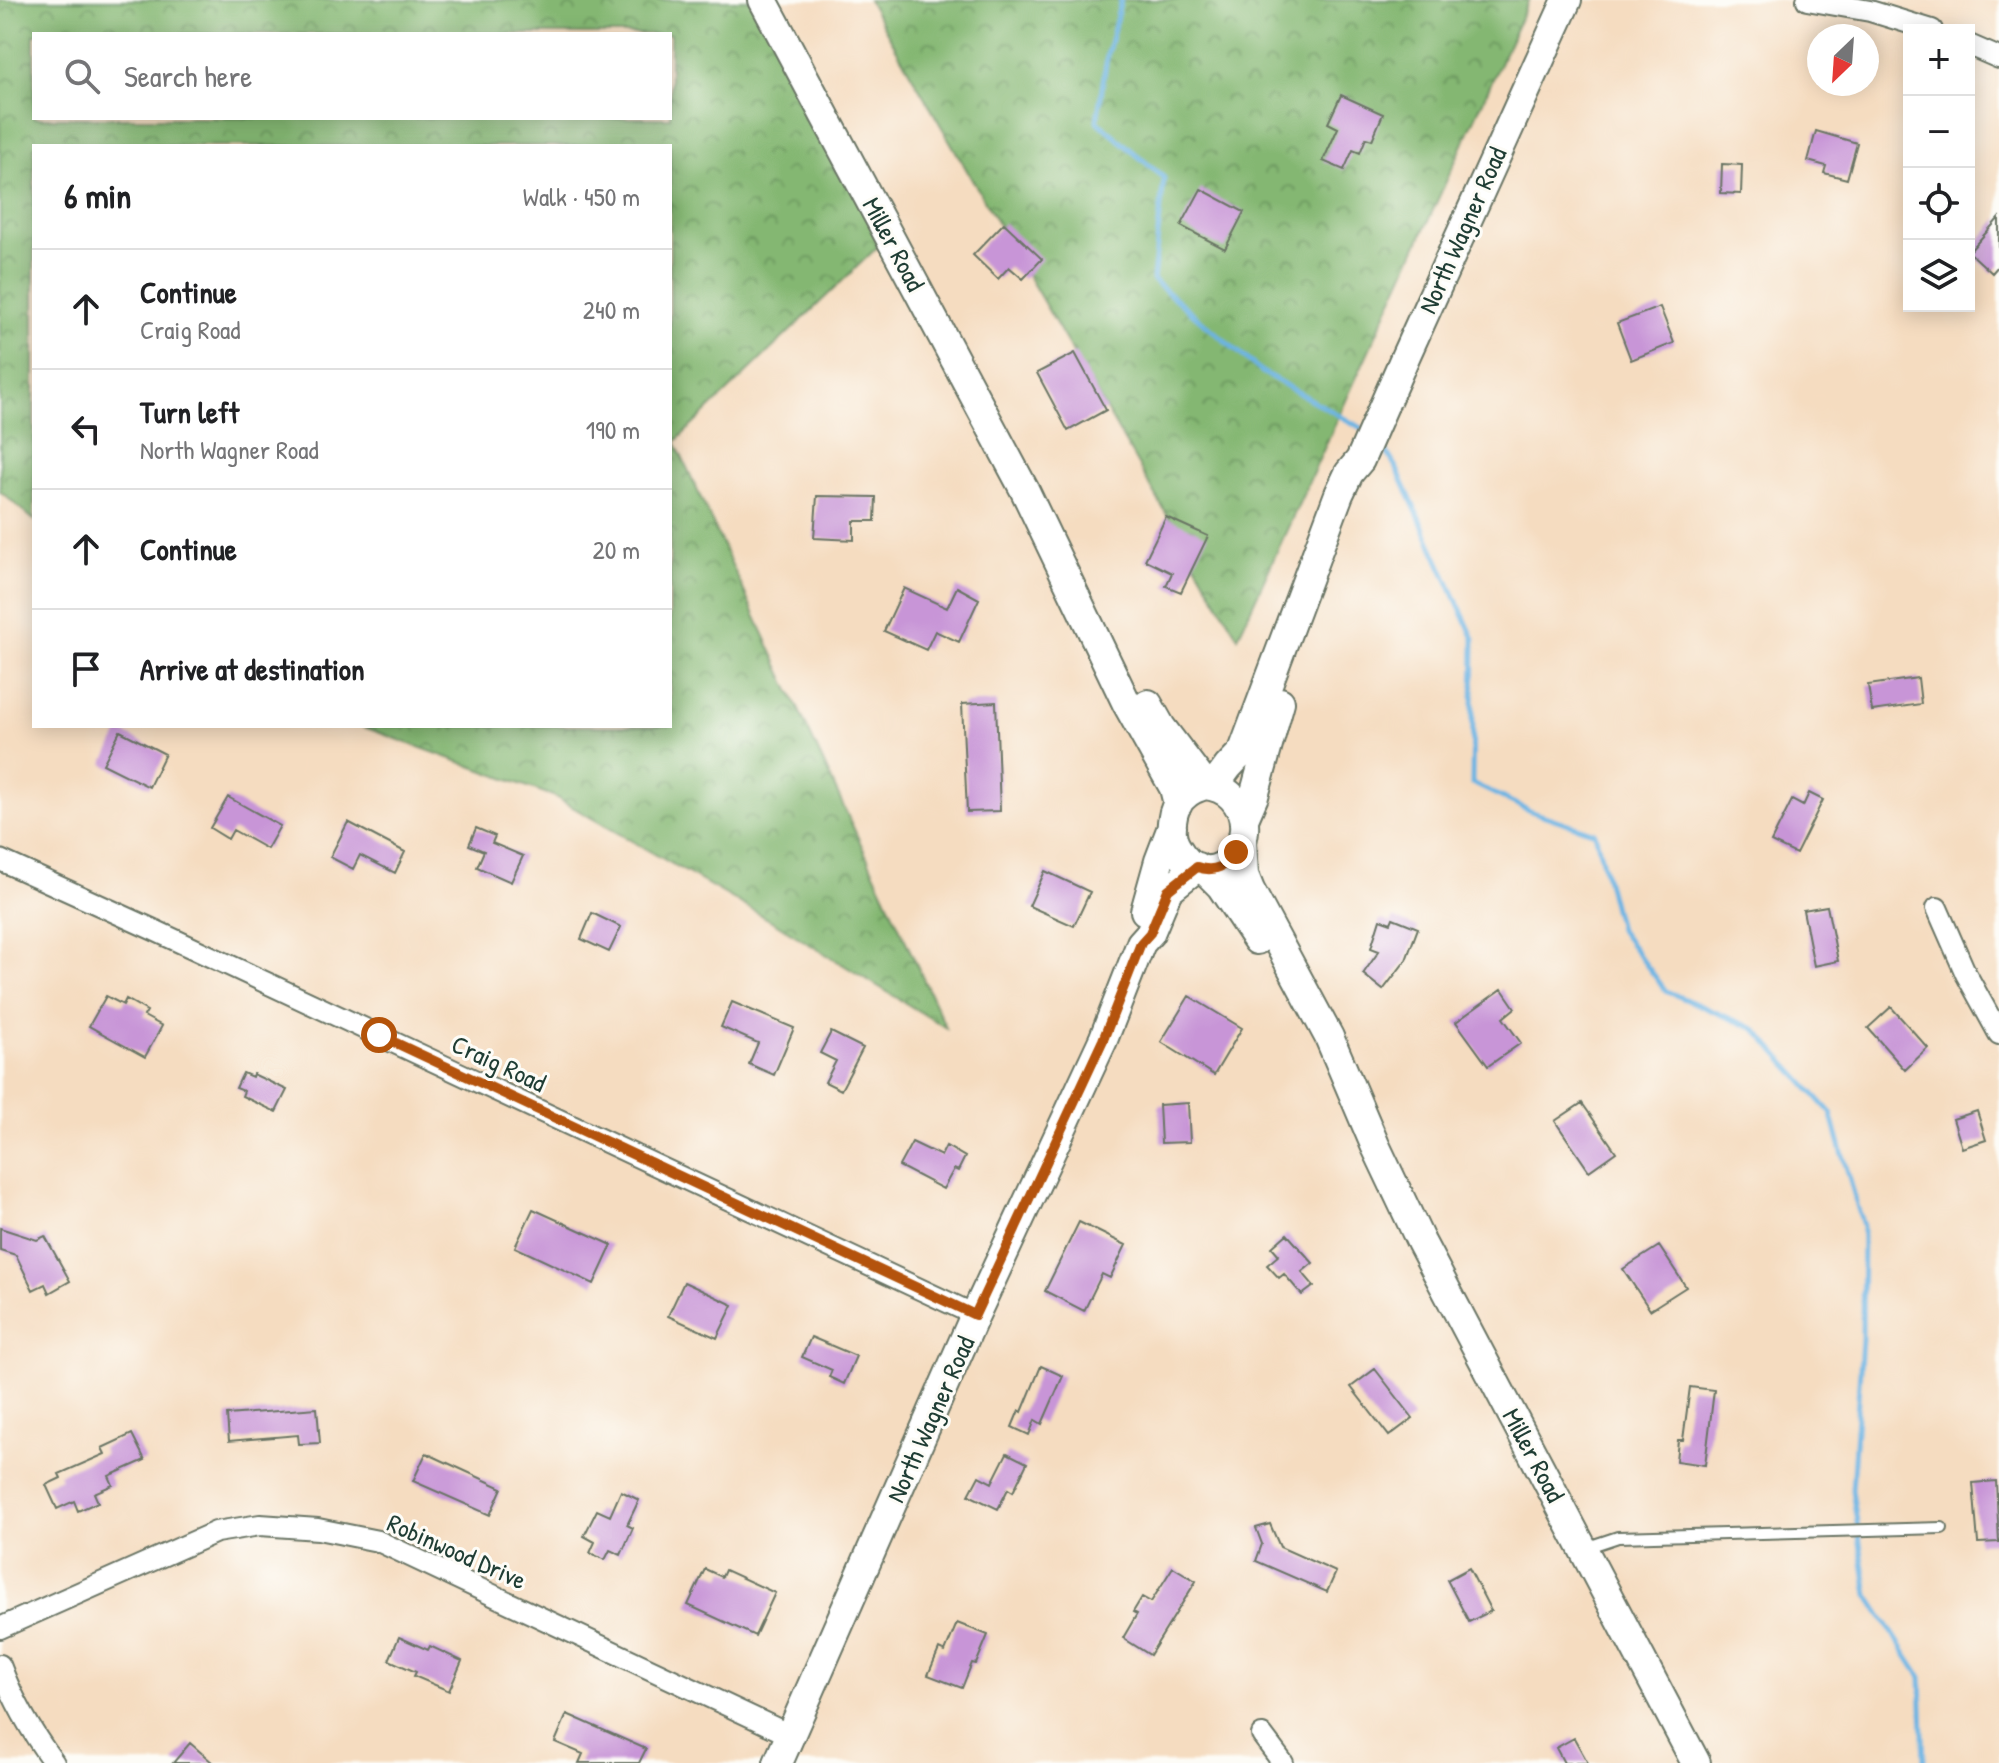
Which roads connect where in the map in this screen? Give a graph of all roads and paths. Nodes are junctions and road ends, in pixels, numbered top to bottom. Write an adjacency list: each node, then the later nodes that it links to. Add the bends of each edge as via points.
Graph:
1 (763, 0): 8 (main road, Miller Road)
2 (1567, 0): 7 (main road, North Wagner Road)
3 (1807, 0): 4 (street)
4 (1912, 24)
5 (1975, 48): 6 (street)
6 (1999, 58)
7 (1363, 454): 9 (main road, North Wagner Road, via 1339,494 1243,751); 11 (main road, North Wagner Road, via 1283,692)
8 (1024, 489): 9 (main road, Miller Road, via 1050,525 1161,727); 10 (main road, Miller Road, via 1127,704 1174,788)
9 (1210, 785): 10 (main road, via 1180,799); 11 (main road, via 1225,791 1240,807)
10 (1175, 815): 13 (main road, via 1173,842 1186,861); 15 (main road, North Wagner Road, via 1139,932)
11 (1243, 831): 13 (main road, via 1223,867); 17 (main road, Miller Road, via 1244,875 1250,890 1329,1037)
12 (0, 860): 18 (street, Craig Road)
13 (1201, 868): 15 (main road, North Wagner Road, via 1168,890); 17 (main road, Miller Road, via 1250,926)
14 (1937, 908): 16 (street)
15 (1141, 943): 18 (main road, North Wagner Road, via 1103,1040)
16 (1999, 1034)
17 (1375, 1145): 20 (main road, Miller Road)
18 (975, 1315): 23 (main road, North Wagner Road)
19 (1942, 1528): 20 (lane, via 1618,1537)
20 (1583, 1549): 28 (main road, Miller Road)
21 (0, 1628): 23 (street, Robinwood Drive, via 216,1532 260,1525 318,1529 378,1541)
22 (0, 1665): 25 (street)
23 (790, 1735): 26 (main road, North Wagner Road)
24 (1262, 1735): 27 (street)
25 (54, 1763)
26 (778, 1763)
27 (1283, 1763)
28 (1696, 1763)

